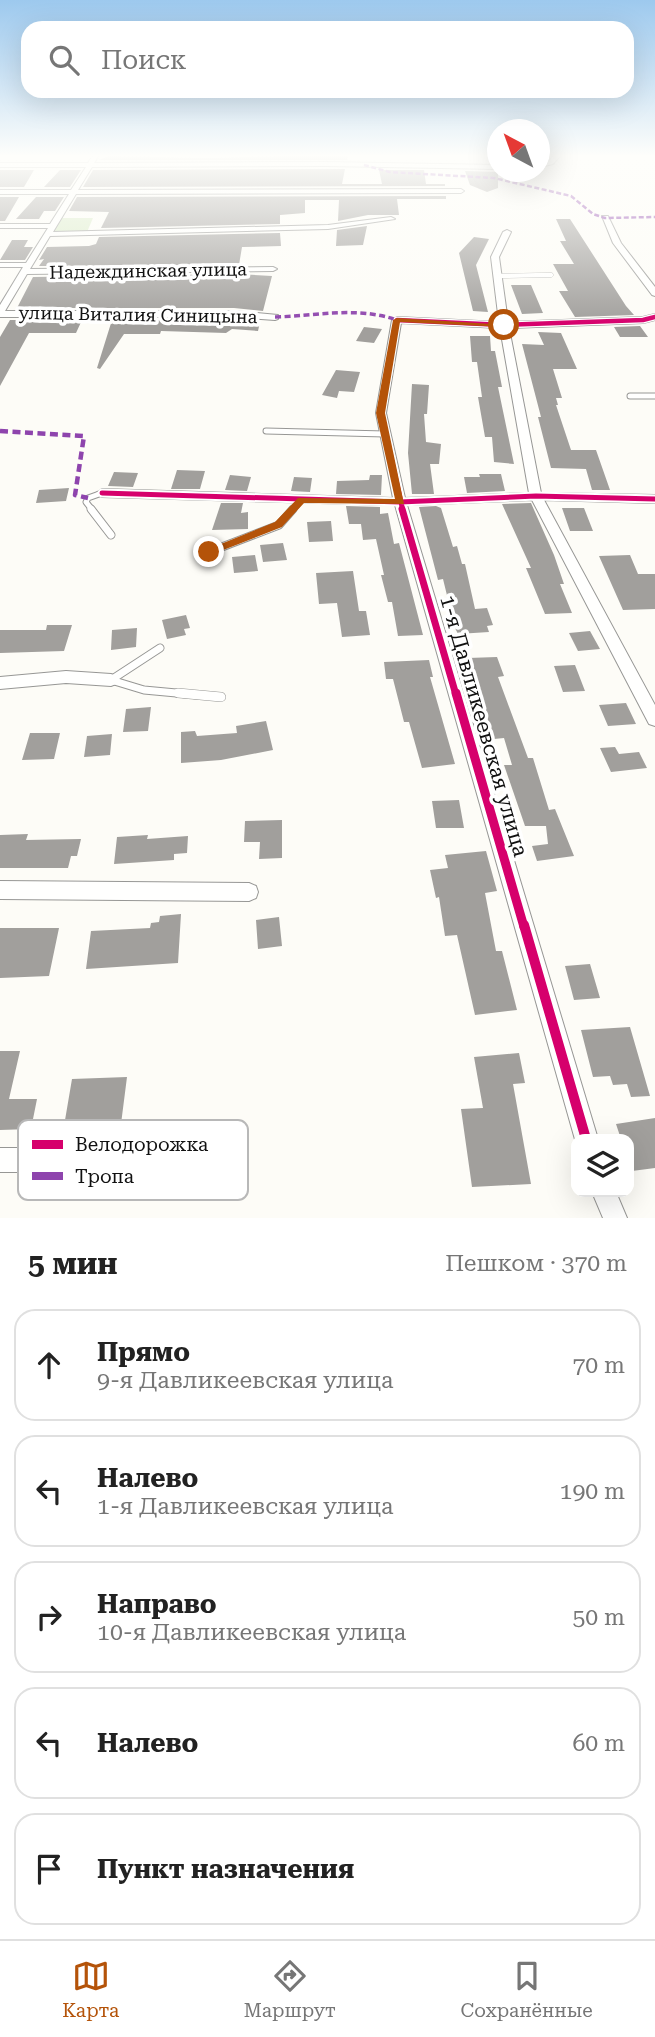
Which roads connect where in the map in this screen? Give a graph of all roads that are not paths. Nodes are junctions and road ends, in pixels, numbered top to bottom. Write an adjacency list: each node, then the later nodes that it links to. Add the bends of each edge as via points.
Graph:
1 (60, 212): 5 (street)
2 (606, 218): 12 (street, via 617,243)
3 (391, 219): 5 (street, via 328,227)
4 (0, 226): 5 (street)
5 (50, 230): 8 (street)
6 (506, 232): 10 (street, via 495,257)
7 (0, 265): 8 (street, Надеждинская улица)
8 (26, 269): 9 (street, Надеждинская улица); 13 (street)
9 (273, 270)
10 (497, 275): 11 (lane); 18 (street)
11 (551, 275)
12 (655, 293)
13 (0, 313): 14 (street, улица Виталия Синицына)
14 (275, 317)
15 (655, 317): 16 (street)
16 (643, 320): 17 (street); 18 (street)
17 (655, 324)
18 (504, 325): 22 (street, 1-я Давликеевская улица, via 397,320 381,413); 24 (street)
19 (630, 396): 20 (lane)
20 (655, 396)
21 (266, 431): 22 (lane)
22 (385, 434): 27 (street, 1-я Давликеевская улица)
23 (102, 493): 26 (street); 28 (lane, via 86,502)
24 (536, 496): 25 (street); 27 (street); 34 (street)
25 (655, 499)
26 (301, 500): 27 (street); 29 (lane, via 279,525)
27 (400, 502): 37 (street, 1-я Давликеевская улица)
28 (111, 535)
29 (209, 552)
30 (160, 648): 31 (lane)
31 (111, 680): 32 (street, via 66,677); 33 (lane, via 144,690)
32 (0, 683)
33 (221, 696)
34 (655, 720)
35 (0, 890): 36 (street)
36 (249, 892)
37 (585, 1134)
38 (0, 1160): 39 (street)
39 (18, 1160)
40 (606, 1197): 41 (street)
41 (615, 1218)

